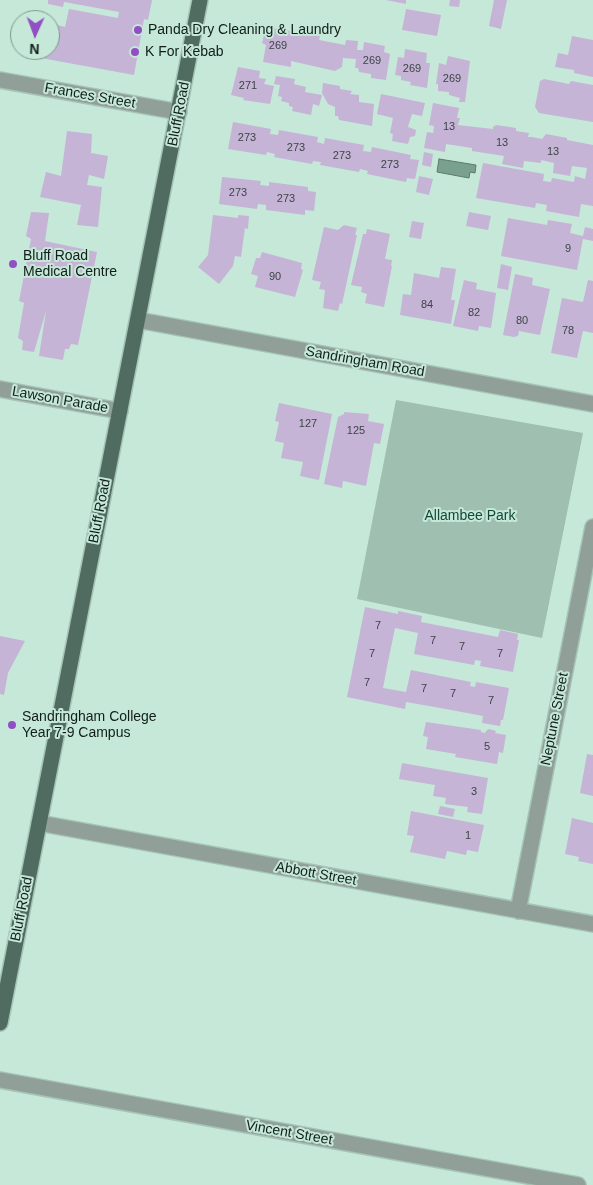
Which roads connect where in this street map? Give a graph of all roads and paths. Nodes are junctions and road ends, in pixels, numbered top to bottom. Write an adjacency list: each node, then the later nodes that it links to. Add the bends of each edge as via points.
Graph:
1 (200, 0): 3 (main road, Bluff Road)
2 (0, 80): 3 (street, Frances Street)
3 (179, 112): 4 (main road, Bluff Road)
4 (138, 320): 6 (street, Sandringham Road); 7 (main road, Bluff Road)
5 (0, 390): 7 (street, Lawson Parade)
6 (593, 404)
7 (120, 411): 9 (main road, Bluff Road)
8 (593, 527): 10 (street, Neptune Street)
9 (39, 823): 10 (street, Abbott Street); 12 (main road, Bluff Road)
10 (518, 911): 11 (street, Abbott Street)
11 (593, 924)
12 (0, 1023)
13 (0, 1080): 14 (street, Vincent Street)
14 (578, 1185)

